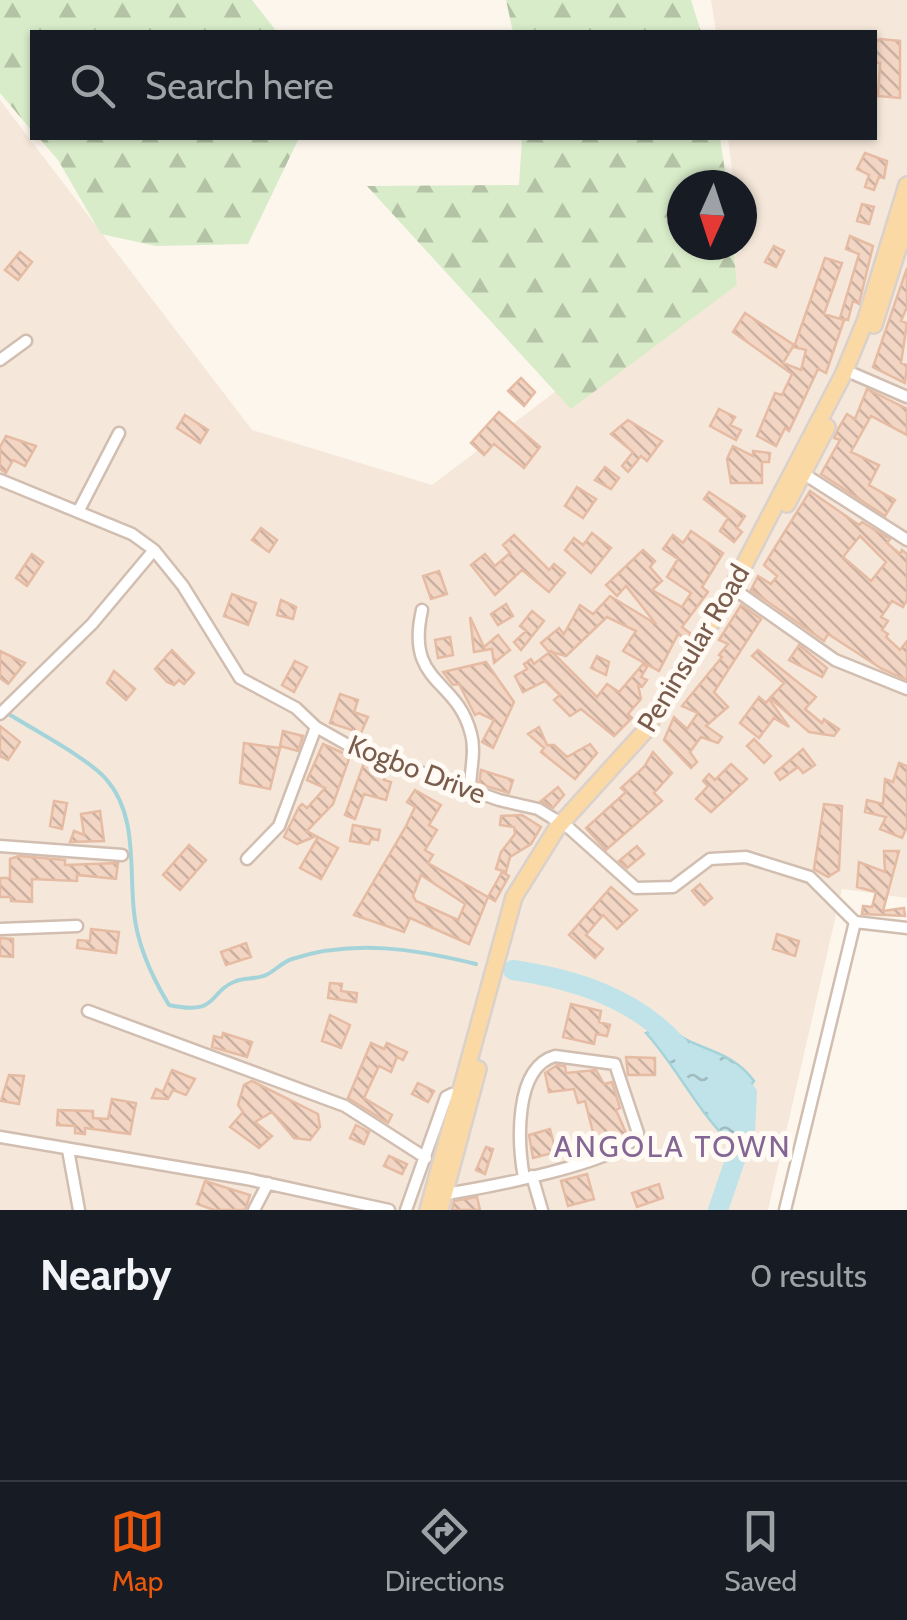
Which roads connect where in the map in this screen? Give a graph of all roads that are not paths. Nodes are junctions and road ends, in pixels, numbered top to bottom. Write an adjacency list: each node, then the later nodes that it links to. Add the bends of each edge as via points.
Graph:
1 (907, 185): 3 (main road, Peninsular Road)
2 (907, 220): 3 (main road, Peninsular Road)
3 (894, 266): 6 (main road, Peninsular Road); 20 (main road, Peninsular Road, via 712,622 644,732)
4 (26, 341): 5 (street)
5 (0, 360)
6 (854, 374): 7 (street); 9 (main road, Peninsular Road)
7 (907, 397)
8 (119, 432): 11 (street)
9 (804, 474): 12 (street); 14 (main road, Peninsular Road)
10 (0, 480): 11 (street, Kogbo Drive)
11 (78, 512): 13 (street, Kogbo Drive)
12 (907, 540)
13 (154, 550): 17 (street, via 92,624); 18 (street, Kogbo Drive, via 240,678 296,708)
14 (738, 592): 16 (street, via 835,660); 20 (main road, Peninsular Road, via 652,738)
15 (422, 610): 19 (street, via 420,659 472,738)
16 (907, 690)
17 (0, 714)
18 (316, 727): 19 (street, Kogbo Drive, via 355,749); 23 (street, via 279,826)
19 (470, 789): 20 (street, Kogbo Drive)
20 (566, 825): 24 (street, Kogbo Drive, via 636,888 673,887 710,859 746,858 810,877); 29 (main road, Peninsular Road, via 514,896)
21 (0, 846): 22 (street)
22 (122, 854)
23 (247, 859)
24 (855, 922): 26 (street); 42 (street)
25 (77, 926): 27 (street)
26 (907, 928)
27 (0, 929)
28 (88, 1010): 32 (street, via 345,1106)
29 (465, 1101): 32 (street, via 446,1097); 35 (main road, Peninsular Road); 40 (main road, Peninsular Road)
30 (0, 1137): 31 (street)
31 (68, 1150): 34 (street); 36 (street)
32 (426, 1158): 39 (street)
33 (528, 1176): 33 (street, via 517,1138 535,1070 552,1056 614,1064 638,1139 611,1154); 35 (street); 41 (street)
34 (268, 1183): 37 (street); 38 (street)
35 (442, 1202)
36 (78, 1210)
37 (254, 1210)
38 (388, 1210)
39 (406, 1210)
40 (428, 1210)
41 (542, 1210)
42 (784, 1210)

